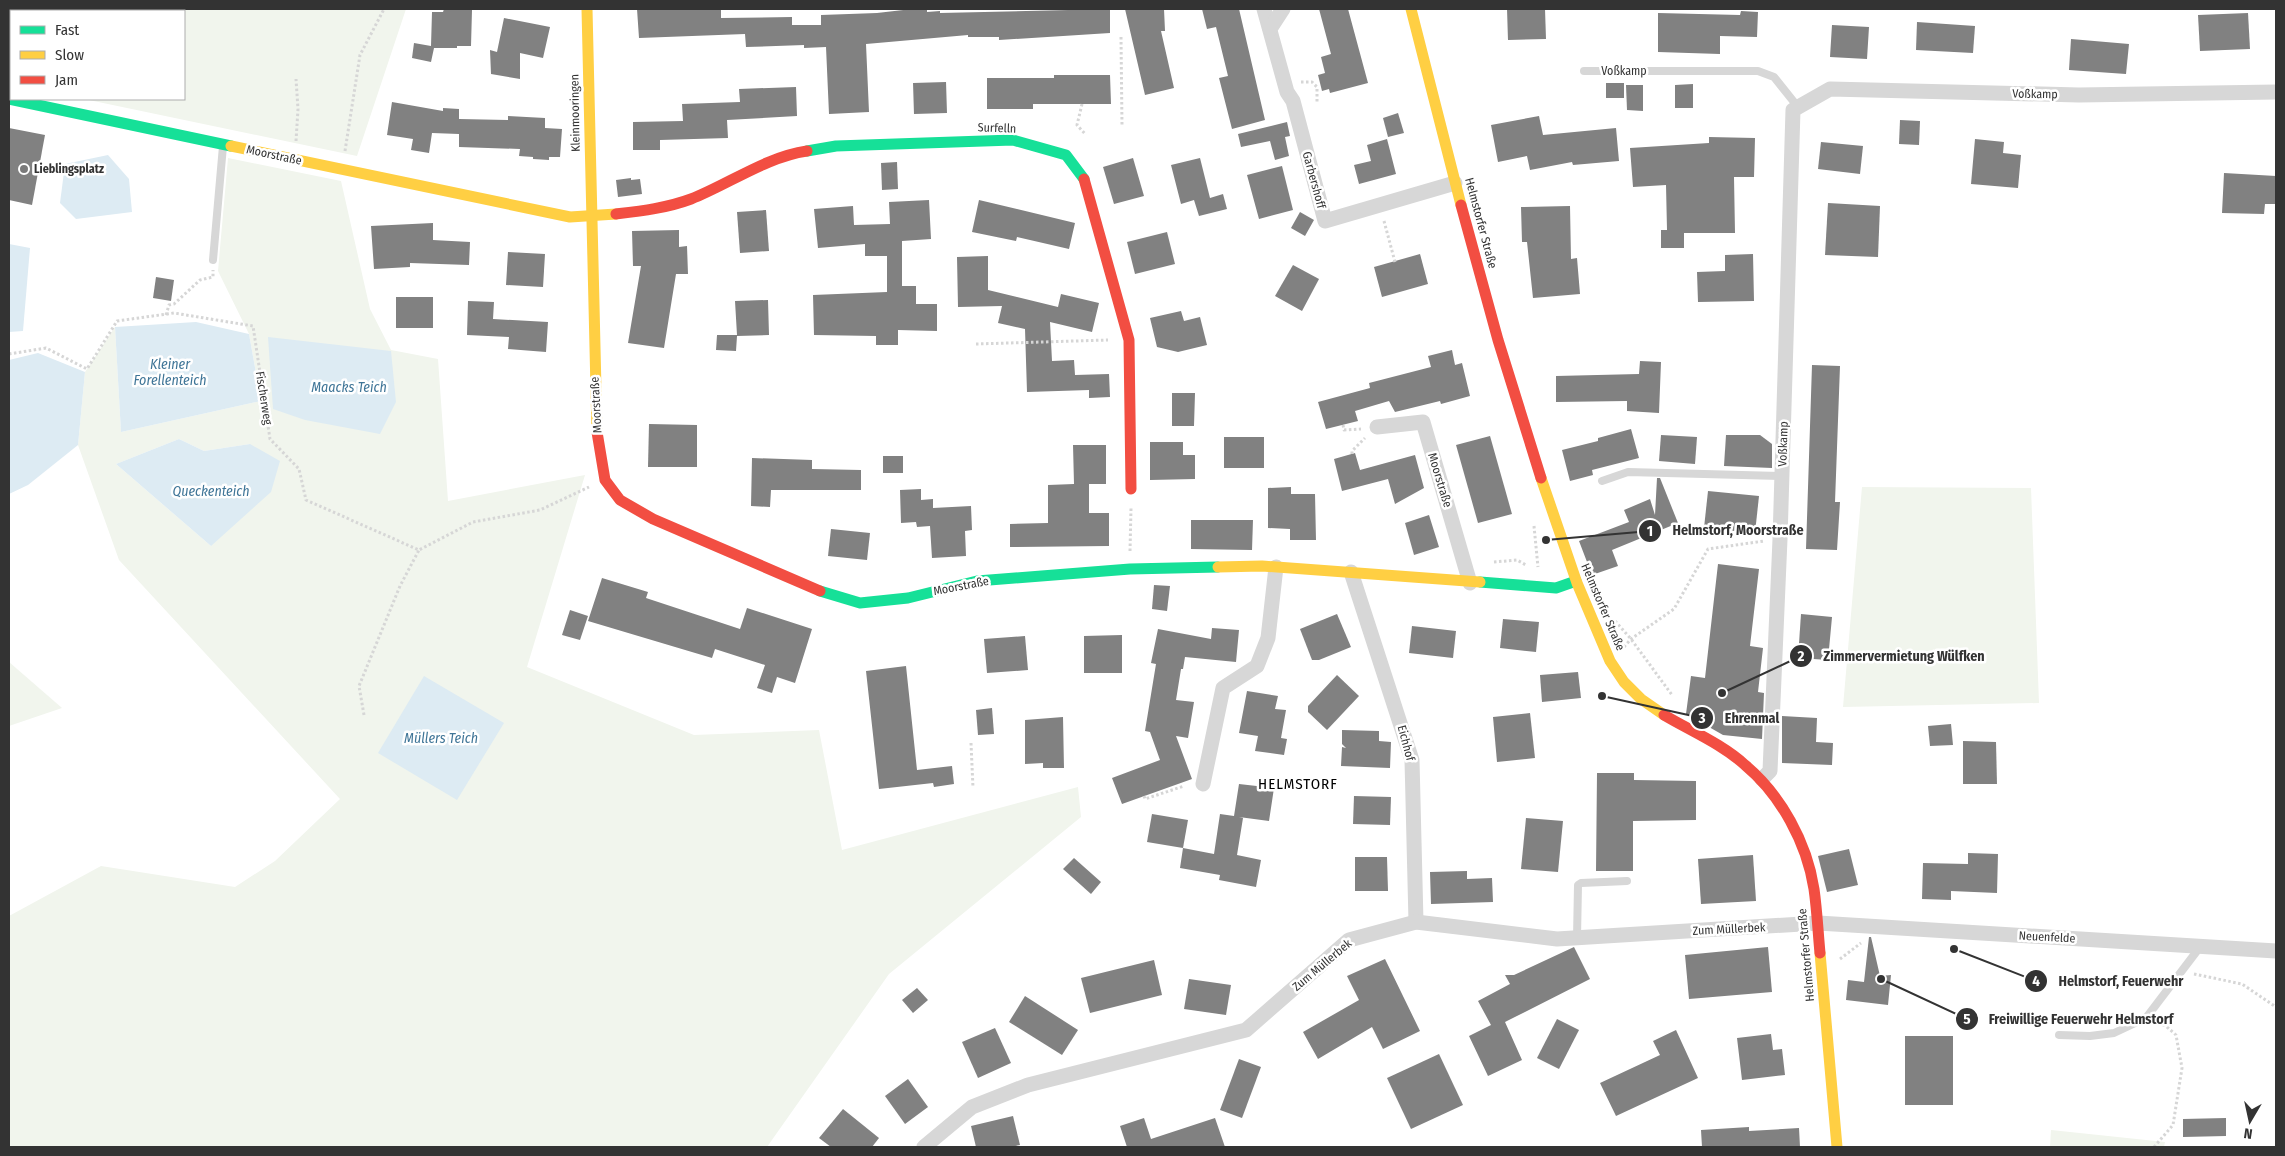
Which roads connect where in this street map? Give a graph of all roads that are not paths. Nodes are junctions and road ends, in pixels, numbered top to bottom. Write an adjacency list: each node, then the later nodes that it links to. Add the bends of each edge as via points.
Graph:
1 (587, 9): 12 (street, Kleinmooringen)
2 (1264, 9): 5 (street, Garbershoff)
3 (1283, 9): 5 (street)
4 (1411, 9): 11 (street, Helmstorfer Straße)
5 (1270, 29): 11 (street, Garbershoff, via 1325,221)
6 (1584, 70): 9 (lane, Voßkamp, via 1758,71 1774,77)
7 (2276, 92): 9 (street, Voßkamp, via 2079,95 1830,89)
8 (14, 100): 10 (street, Moorstraße)
9 (1798, 108): 15 (street, Voßkamp, via 1793,110)
10 (223, 144): 12 (street, Moorstraße, via 570,217); 13 (lane)
11 (1455, 183): 20 (street, Helmstorfer Straße, via 1511,384)
12 (590, 217): 17 (street, Surfelln, via 654,209 690,199 767,163 810,150 866,144 1013,140 1066,154 1084,178 1129,340); 18 (street, Moorstraße, via 595,421 605,480 620,500 653,519 824,594 860,603 908,598 977,580 1130,569)
13 (214, 260)
14 (1377, 427): 21 (street, Moorstraße, via 1423,422)
15 (1782, 476): 16 (lane, via 1628,472); 22 (street, Voßkamp, via 1770,771)
16 (1602, 481)
17 (1131, 489)
18 (1276, 567): 19 (street, Moorstraße); 23 (street, via 1268,638 1257,666 1224,688)
19 (1351, 572): 21 (street, Moorstraße); 25 (street, Eichhof, via 1412,760)
20 (1576, 581): 21 (street, Moorstraße, via 1556,588); 22 (street, Helmstorfer Straße, via 1612,664 1638,697)
21 (1470, 583)
22 (1762, 779): 26 (street, Helmstorfer Straße, via 1788,814 1803,850 1814,888)
23 (1203, 784)
24 (1628, 880): 27 (lane, via 1578,885)
25 (1416, 922): 27 (street, Zum Müllerbek, via 1526,936); 31 (street, Zum Müllerbek, via 1349,940 1246,1030 1028,1085 972,1107)
26 (1818, 923): 27 (street, Zum Müllerbek); 28 (street, Neuenfelde); 32 (street, Helmstorfer Straße)
27 (1577, 938)
28 (2200, 947): 29 (street, Neuenfelde); 30 (lane, via 2146,1018 2114,1033)
29 (2276, 951)
30 (2059, 1036)
31 (924, 1147)
32 (1837, 1147)

